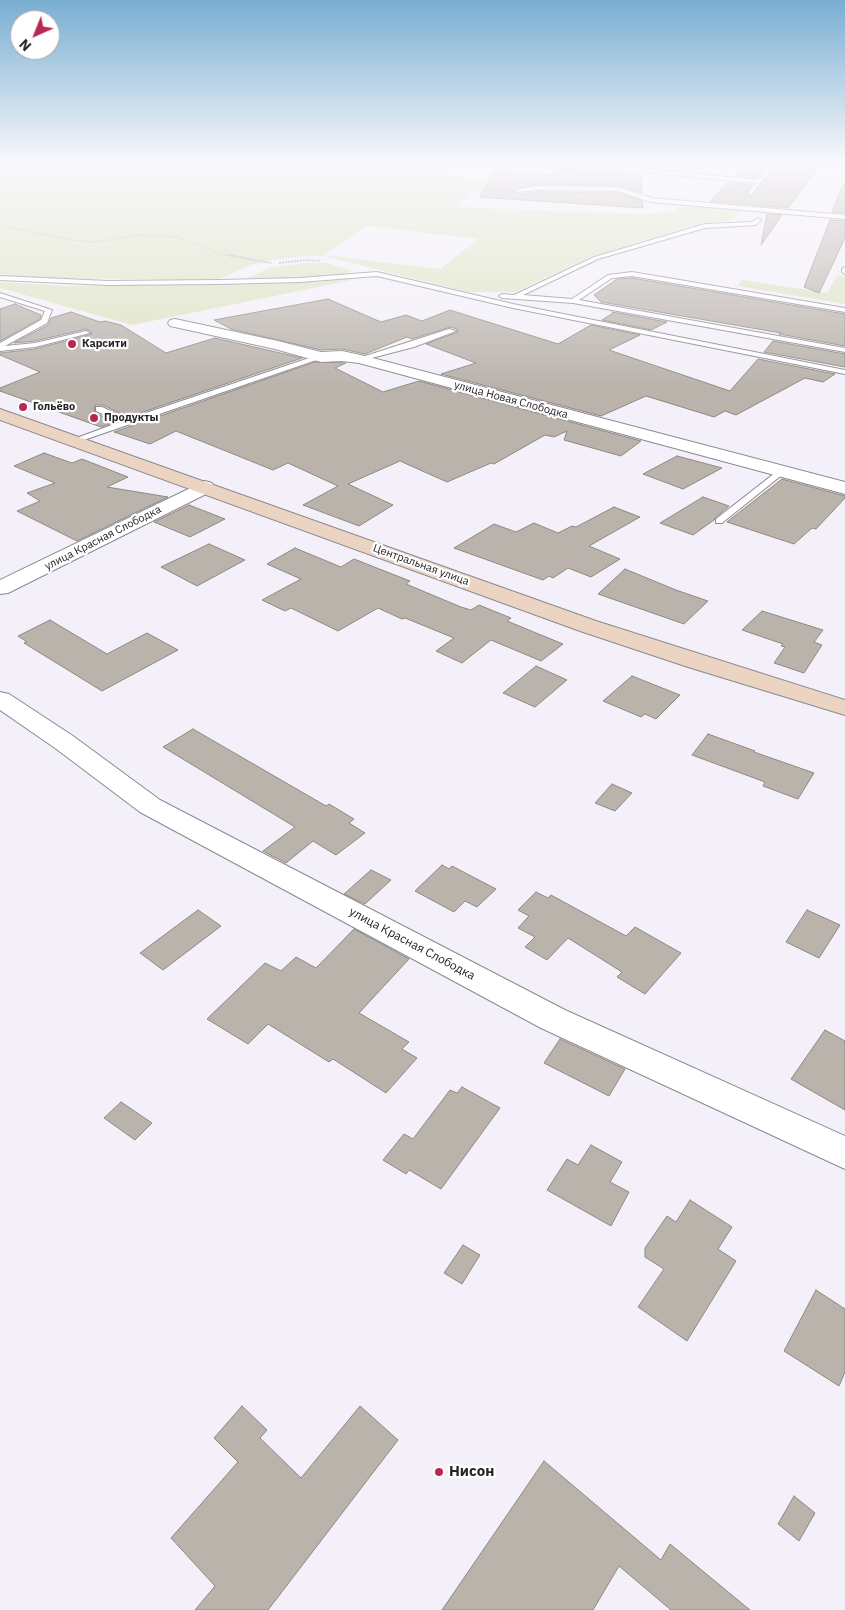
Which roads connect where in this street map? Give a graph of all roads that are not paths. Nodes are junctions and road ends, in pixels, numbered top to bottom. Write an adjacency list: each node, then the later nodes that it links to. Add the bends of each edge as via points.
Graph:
1 (664, 238): 5 (lane, via 596,258)
2 (0, 278): 4 (lane, via 108,283 210,282 377,274)
3 (0, 295): 11 (lane, via 49,310 44,321)
4 (466, 295): 5 (lane); 15 (lane)
5 (514, 297): 6 (lane)
6 (573, 301): 7 (lane, via 610,276 632,274); 12 (lane)
7 (845, 310)
8 (175, 323): 13 (street, улица Новая Слободка)
9 (452, 331): 14 (lane)
10 (86, 333): 11 (lane, via 35,344)
11 (0, 347)
12 (845, 350)
13 (321, 357): 14 (street, улица Новая Слободка); 18 (lane)
14 (360, 359): 20 (street, улица Новая Слободка)
15 (845, 372)
16 (99, 409): 18 (lane)
17 (0, 414): 19 (main road, Центральная улица)
18 (128, 422): 19 (lane)
19 (75, 440): 21 (main road, Центральная улица)
20 (780, 472): 22 (street, улица Новая Слободка); 23 (lane)
21 (205, 487): 24 (street, улица Красная Слободка); 26 (main road, Центральная улица, via 588,626)
22 (845, 488)
23 (719, 521)
24 (0, 588)
25 (0, 699): 27 (street, улица Красная Слободка, via 150,806 553,1019)
26 (845, 708)
27 (845, 1153)

